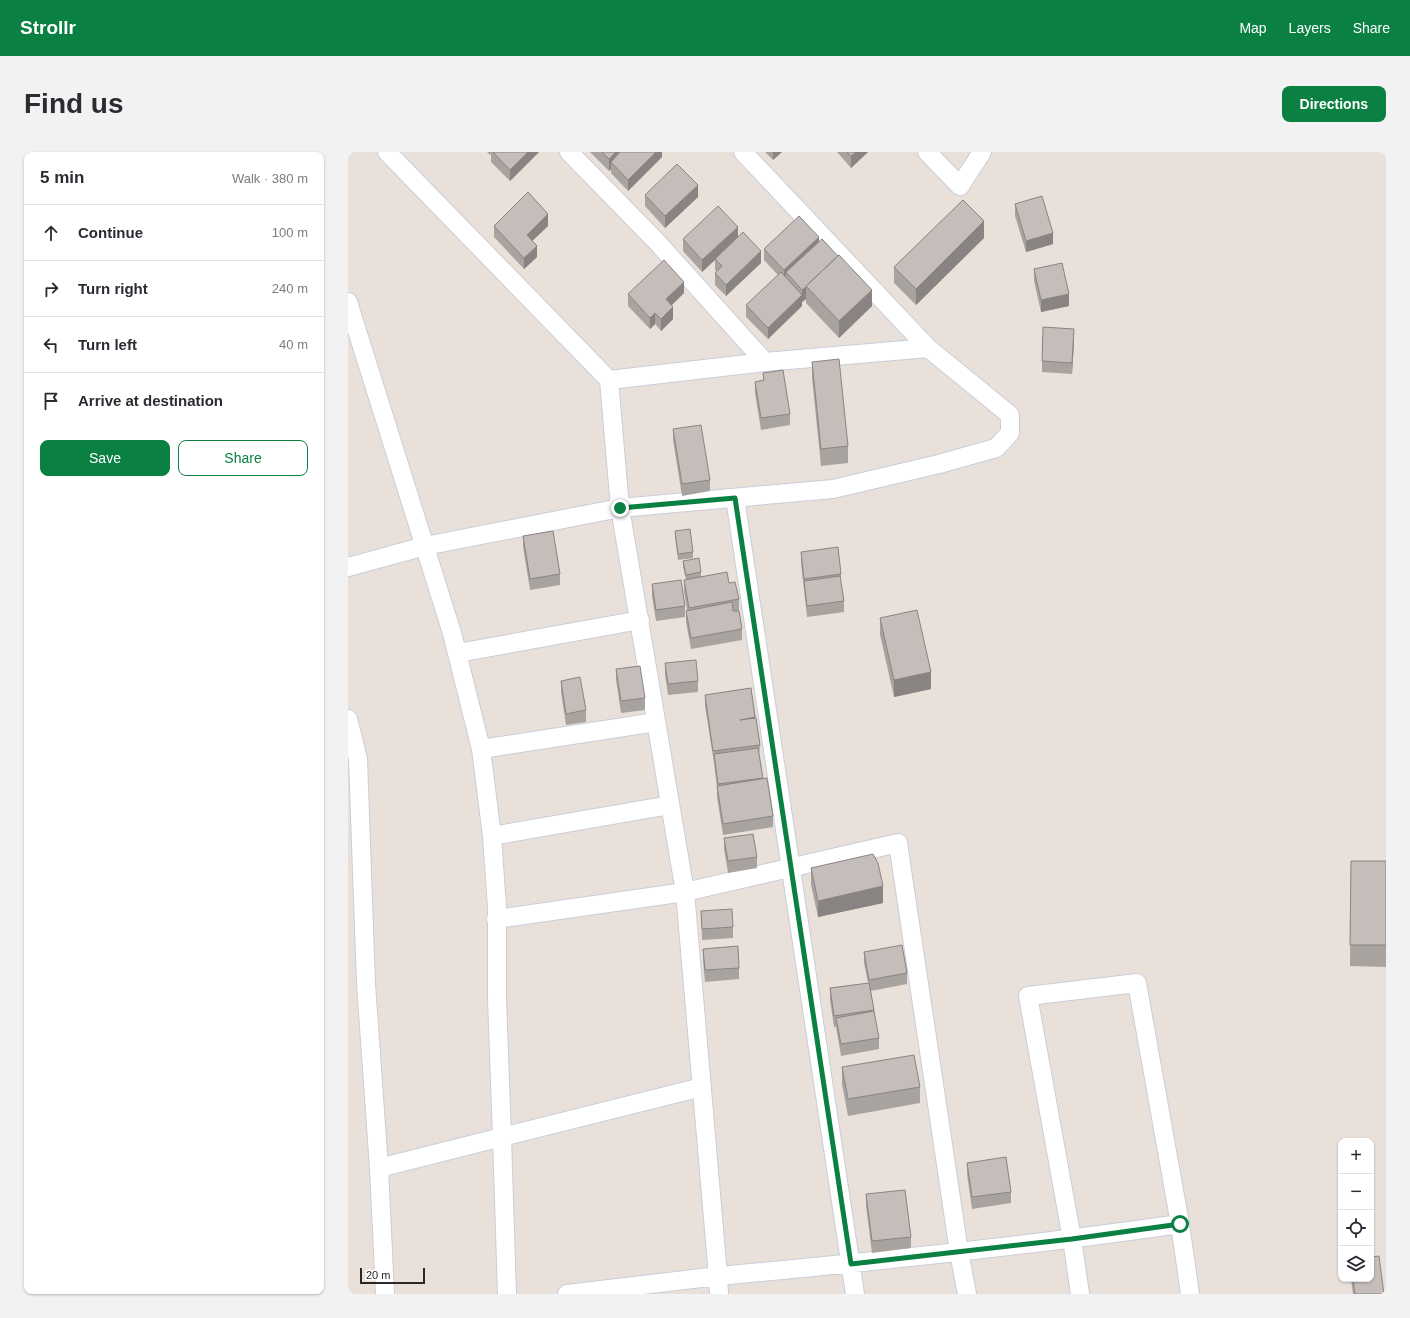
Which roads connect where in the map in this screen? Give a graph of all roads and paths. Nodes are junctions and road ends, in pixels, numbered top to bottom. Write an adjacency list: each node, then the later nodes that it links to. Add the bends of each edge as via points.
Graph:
1 (387, 152): 9 (street)
2 (569, 152): 8 (street, via 657,242)
3 (743, 152): 7 (street)
4 (927, 152): 5 (street, via 960,186)
5 (982, 152)
6 (348, 302): 12 (street)
7 (928, 348): 8 (street); 10 (street, via 1010,415 1010,433 996,448 833,489)
8 (765, 362): 9 (street)
9 (609, 380): 11 (street)
10 (735, 498): 11 (street); 21 (street)
11 (620, 508): 12 (street); 14 (street)
12 (425, 546): 13 (street); 15 (street)
13 (348, 566)
14 (640, 620): 15 (street); 17 (street)
15 (458, 652): 18 (street)
16 (348, 718): 26 (street, via 358,758 366,984)
17 (656, 722): 18 (street); 19 (street)
18 (481, 749): 20 (street)
19 (670, 805): 20 (street); 22 (street)
20 (492, 836): 23 (street)
21 (790, 868): 22 (street); 29 (street, via 898,843); 30 (street)
22 (685, 892): 23 (street); 24 (street)
23 (496, 919): 25 (street)
24 (702, 1087): 25 (street); 31 (street)
25 (502, 1137): 26 (street); 33 (street)
26 (379, 1168): 32 (street)
27 (1180, 1224): 28 (street); 28 (street, via 1136,983 1028,996); 39 (street)
28 (1072, 1239): 29 (street); 38 (street)
29 (959, 1252): 30 (street); 37 (street)
30 (851, 1264): 31 (street); 36 (street)
31 (718, 1276): 34 (street); 35 (street)
32 (385, 1294)
33 (508, 1294)
34 (567, 1294)
35 (720, 1294)
36 (855, 1294)
37 (967, 1294)
38 (1080, 1294)
39 (1190, 1294)

